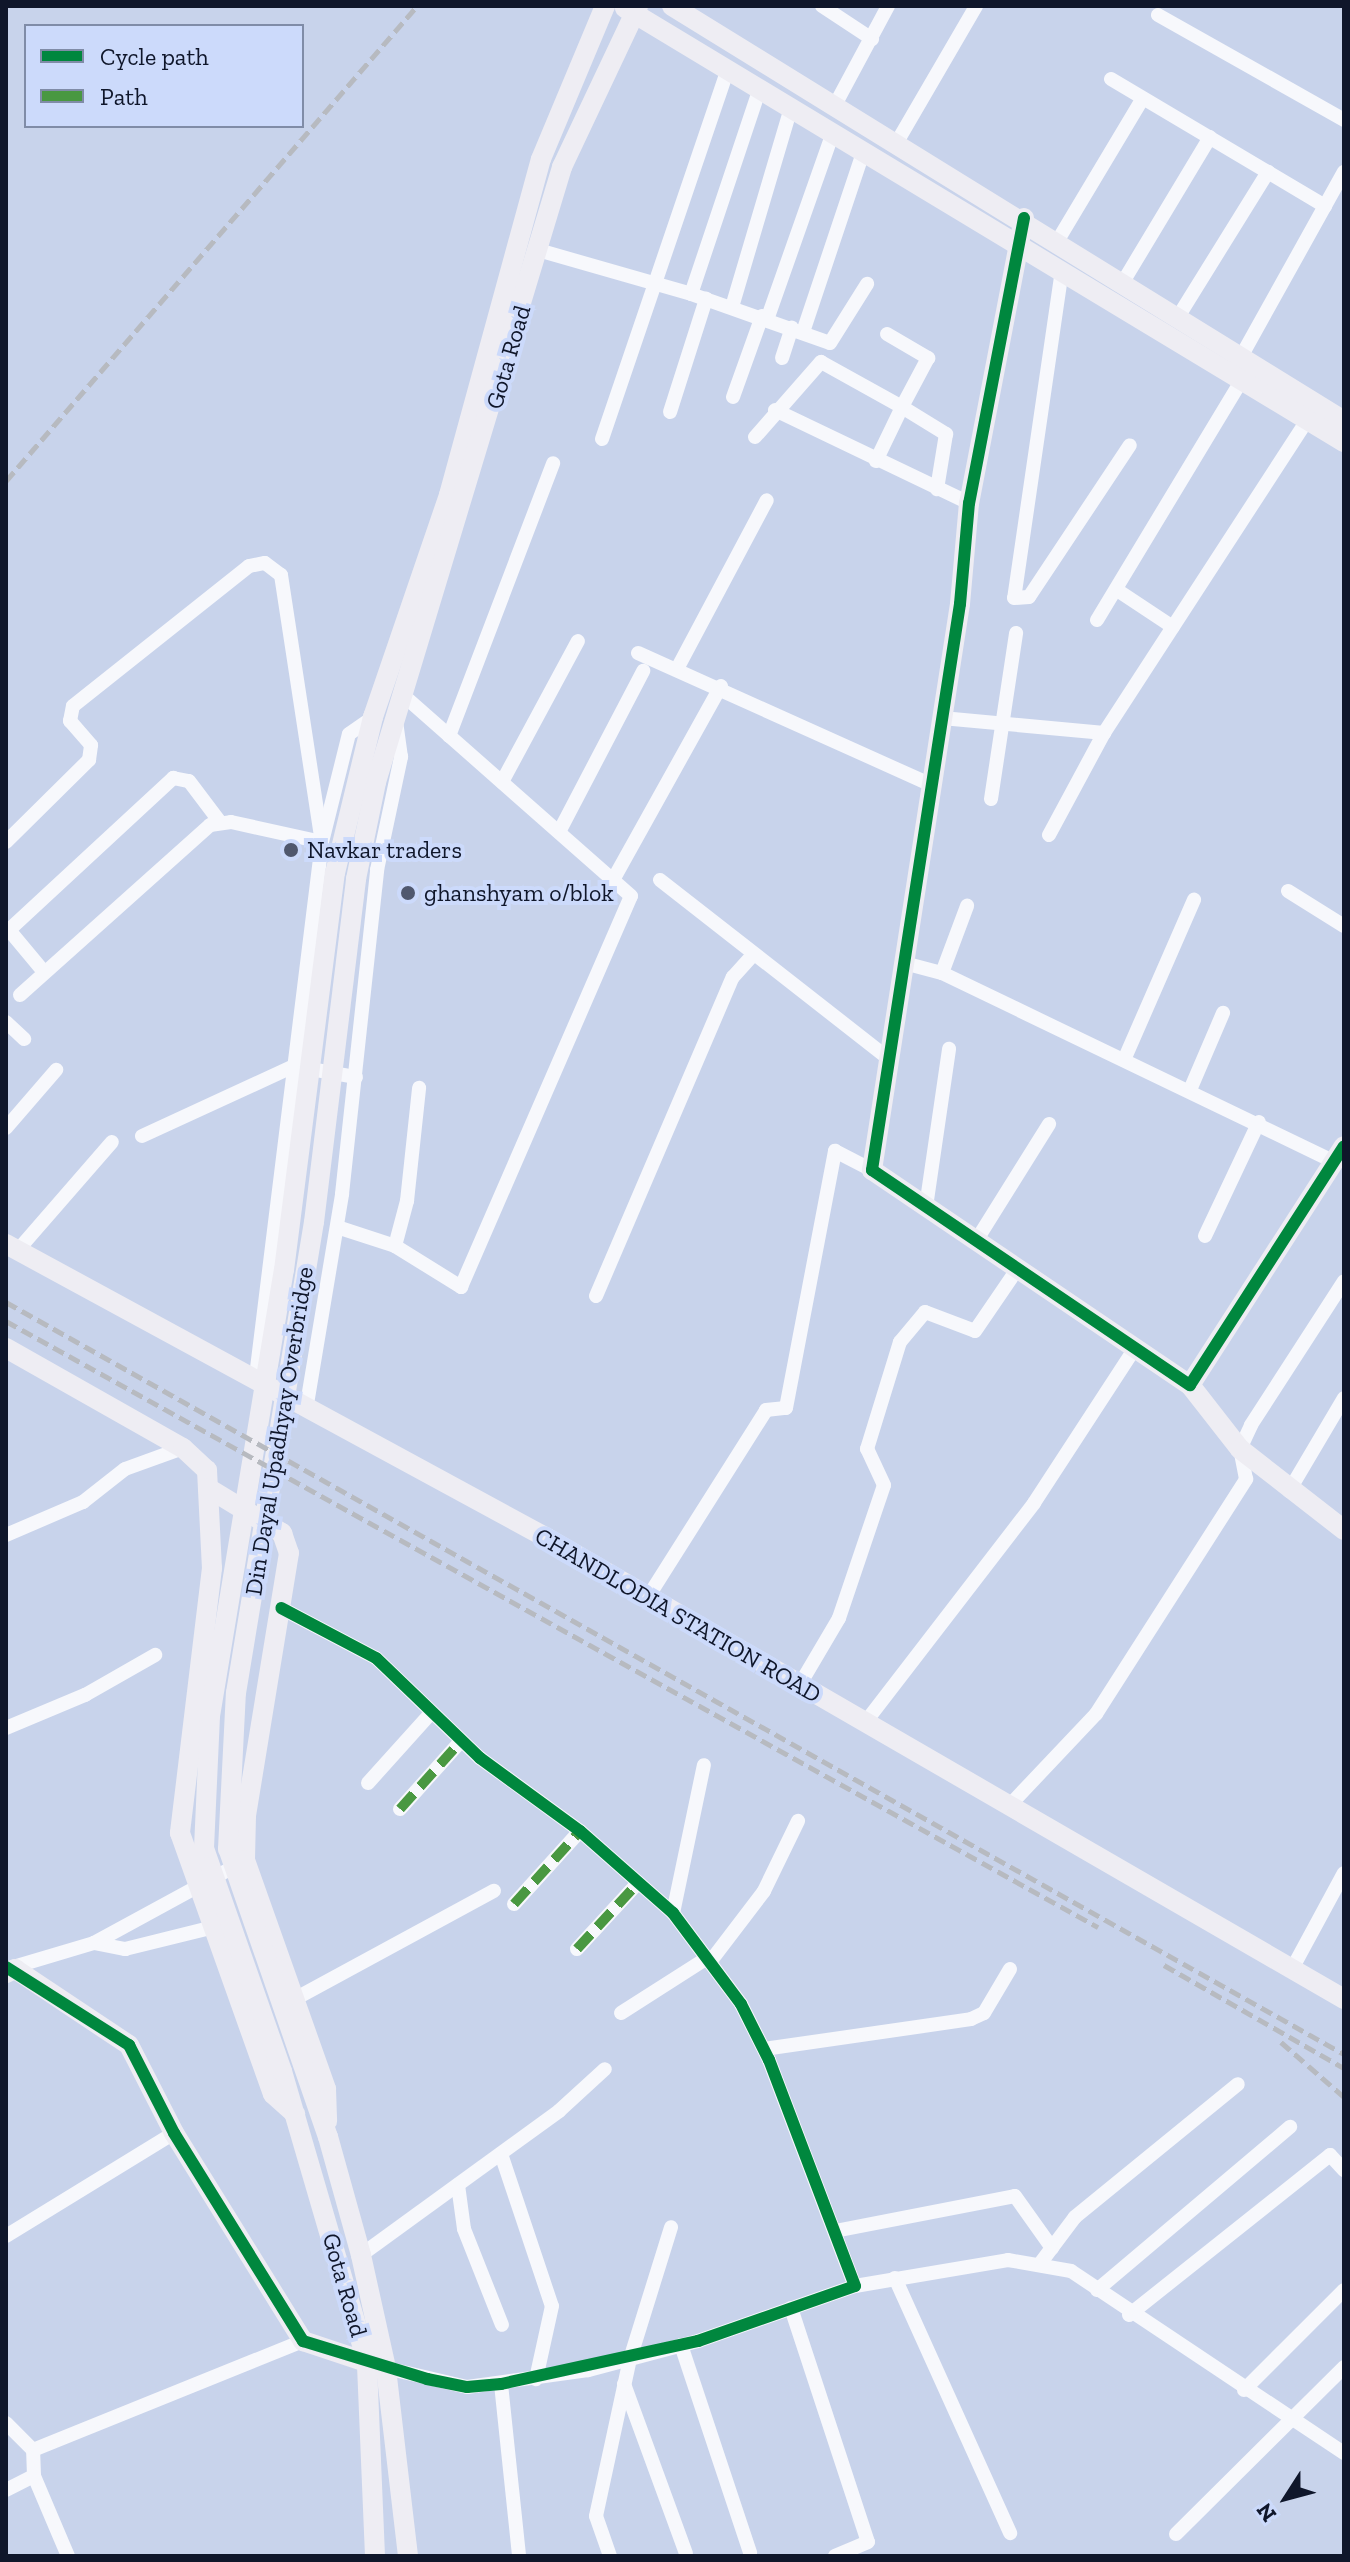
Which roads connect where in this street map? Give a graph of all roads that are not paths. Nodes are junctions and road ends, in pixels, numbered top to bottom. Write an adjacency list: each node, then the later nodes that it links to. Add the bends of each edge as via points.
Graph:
1 (605, 6): 65 (main road, Gota Road, via 541,159 449,495)
2 (672, 6): 13 (main road)
3 (822, 6): 8 (street)
4 (888, 6): 8 (street)
5 (976, 6): 18 (street)
6 (631, 8): 9 (main road); 26 (main road, Gota Road, via 562,167)
7 (1158, 15): 15 (street)
8 (872, 39): 13 (street)
9 (728, 69): 11 (main road); 29 (street)
10 (1111, 79): 12 (street)
11 (760, 88): 14 (main road); 31 (street)
12 (1143, 98): 17 (street); 24 (street)
13 (835, 105): 18 (main road)
14 (791, 108): 16 (main road); 32 (street)
15 (1344, 120)
16 (833, 132): 19 (main road); 33 (street)
17 (1210, 137): 20 (street); 28 (street)
18 (897, 142): 23 (main road)
19 (864, 150): 25 (main road); 35 (street)
20 (1268, 172): 22 (street); 34 (street)
21 (1344, 172): 22 (street)
22 (1325, 206): 38 (street)
23 (1024, 218): 24 (main road); 25 (main road)
24 (1058, 240): 28 (main road)
25 (1016, 241): 27 (main road); 53 (main road)
26 (538, 250): 29 (street); 63 (main road, Gota Road, via 475,471)
27 (1062, 270): 38 (main road); 48 (street, via 1014,598 1029,597)
28 (1123, 282): 34 (main road)
29 (655, 284): 31 (street); 46 (street)
30 (867, 284): 35 (street, via 830,343)
31 (698, 297): 32 (street); 42 (street)
32 (732, 307): 33 (street)
33 (765, 317): 35 (street); 39 (street)
34 (1178, 317): 38 (main road)
35 (798, 330): 37 (street)
36 (887, 334): 40 (street, via 928,358)
37 (782, 358)
38 (1238, 371): 43 (main road); 44 (main road); 54 (street)
39 (733, 397)
40 (902, 407): 41 (street, via 821,362); 49 (street); 51 (street, via 946,434)
41 (775, 410): 45 (street); 49 (street)
42 (670, 412)
43 (1308, 419): 47 (main road); 56 (street)
44 (1344, 421)
45 (755, 437)
46 (602, 439)
47 (1344, 442)
48 (1130, 445)
49 (876, 461): 51 (street)
50 (553, 463): 69 (street)
51 (937, 489): 53 (street)
52 (767, 500): 60 (street)
53 (969, 503): 66 (main road)
54 (1117, 590): 55 (street); 56 (street)
55 (1097, 620)
56 (1173, 627): 68 (street)
57 (1016, 633): 67 (street)
58 (578, 641): 71 (street)
59 (638, 653): 60 (street)
60 (677, 669): 62 (street)
61 (643, 671): 75 (street)
62 (721, 686): 72 (street); 79 (street)
63 (401, 693): 64 (main road, Gota Road); 69 (street)
64 (395, 715): 70 (main road, Din Dayal Upadhyay Overbridge); 98 (street, via 401,757 377,870)
65 (373, 717): 70 (main road, Din Dayal Upadhyay Overbridge); 78 (street, via 349,734)
66 (942, 718): 67 (street); 72 (main road)
67 (1003, 723): 68 (street); 73 (street)
68 (1104, 733): 76 (street)
69 (449, 736): 71 (street)
70 (371, 769): 163 (main road, Din Dayal Upadhyay Overbridge, via 335,873 284,1270 210,1716 204,1848); 166 (main road, Din Dayal Upadhyay Overbridge, via 314,1222 236,1693 228,1849)
71 (502, 782): 75 (street)
72 (932, 785): 86 (main road)
73 (991, 799)
74 (220, 822): 78 (street); 87 (street); 87 (street, via 189,781 173,778 9,930)
75 (559, 832): 79 (street)
76 (1049, 835)
77 (6, 842): 78 (street, via 89,760 91,745 70,721 73,706 249,566 265,563 281,575)
78 (322, 842): 96 (street)
79 (613, 880): 112 (street, via 631,896 461,1287)
80 (660, 880): 85 (street)
81 (1288, 891): 84 (street)
82 (1194, 900): 95 (street)
83 (967, 906): 88 (street)
84 (1344, 926)
85 (754, 954): 94 (street); 116 (street, via 733,977)
86 (904, 963): 88 (street); 94 (main road)
87 (44, 972): 89 (street)
88 (942, 973): 95 (street)
89 (20, 995)
90 (1223, 1013): 100 (street)
91 (6, 1022): 92 (street)
92 (24, 1039)
93 (949, 1049): 108 (street)
94 (889, 1059): 107 (main road)
95 (1124, 1060): 100 (street)
96 (294, 1066): 98 (street); 104 (street); 119 (street)
97 (56, 1070): 103 (street)
98 (356, 1077): 109 (street)
99 (419, 1088): 112 (street, via 407,1201)
100 (1190, 1090): 101 (street)
101 (1259, 1122): 106 (street); 110 (street)
102 (1049, 1124): 111 (street)
103 (6, 1128)
104 (142, 1136)
105 (112, 1142): 113 (street)
106 (1339, 1154): 120 (main road)
107 (872, 1170): 108 (main road); 129 (street, via 835,1151 786,1408 766,1410)
108 (926, 1207): 111 (main road)
109 (337, 1227): 112 (street); 122 (street)
110 (1205, 1236)
111 (976, 1241): 114 (main road)
112 (395, 1246)
113 (12, 1247): 119 (main road, CHANDLODIA STATION ROAD)
114 (1018, 1268): 118 (main road); 132 (street, via 975,1331 925,1312 900,1342 867,1449 884,1485 839,1618)
115 (1344, 1281): 124 (street)
116 (596, 1296)
117 (6, 1348): 123 (main road)
118 (1135, 1348): 120 (main road); 134 (street, via 1034,1503)
119 (256, 1376): 122 (main road, CHANDLODIA STATION ROAD)
120 (1190, 1385): 124 (main road)
121 (1344, 1398): 126 (street)
122 (307, 1404): 129 (main road, CHANDLODIA STATION ROAD)
123 (183, 1448): 125 (main road, via 207,1470); 128 (street, via 125,1469 83,1502)
124 (1240, 1449): 126 (main road); 139 (street, via 1246,1479 1096,1714)
125 (208, 1488): 130 (main road, via 282,1533 289,1553); 146 (main road, via 212,1568 180,1833)
126 (1289, 1491): 127 (main road)
127 (1344, 1530)
128 (6, 1535)
129 (648, 1597): 132 (main road, CHANDLODIA STATION ROAD)
130 (281, 1608): 133 (street, via 376,1658); 143 (main road, via 246,1815)
131 (155, 1655): 135 (street)
132 (799, 1686): 134 (main road, CHANDLODIA STATION ROAD)
133 (431, 1713): 136 (street); 138 (street)
134 (864, 1724): 139 (main road, CHANDLODIA STATION ROAD)
135 (6, 1728)
136 (461, 1741): 140 (street); 142 (street)
137 (704, 1765): 149 (street)
138 (368, 1783)
139 (1008, 1807): 155 (main road, CHANDLODIA STATION ROAD)
140 (400, 1809)
141 (798, 1821): 153 (street, via 764,1891)
142 (580, 1831): 145 (street); 148 (street)
143 (245, 1860): 146 (street); 158 (main road)
144 (1344, 1873): 155 (street)
145 (638, 1883): 149 (street); 152 (street)
146 (196, 1890): 150 (main road); 151 (street)
147 (494, 1891): 158 (street)
148 (514, 1904)
149 (673, 1913): 153 (street)
150 (210, 1928): 151 (street, via 125,1949); 163 (main road, via 273,2094)
151 (94, 1943): 156 (street)
152 (577, 1949)
153 (708, 1960): 159 (street); 160 (street)
154 (1010, 1969): 160 (street, via 984,2013 971,2019)
155 (1292, 1969): 157 (main road, CHANDLODIA STATION ROAD)
156 (9, 1970): 165 (main road, via 129,2045)
157 (1344, 1999)
158 (291, 2001): 166 (main road, via 326,2089)
159 (621, 2013)
160 (764, 2049): 171 (street)
161 (605, 2069): 167 (street)
162 (1238, 2084): 173 (street, via 1075,2217)
163 (295, 2114): 186 (main road, Gota Road)
164 (1290, 2127): 178 (street)
165 (174, 2133): 172 (street); 183 (main road)
166 (328, 2137): 174 (main road, Gota Road)
167 (501, 2154): 169 (street); 188 (street, via 552,2306)
168 (1344, 2170): 181 (street, via 1330,2155)
169 (458, 2185): 174 (street); 182 (street, via 464,2229)
170 (671, 2227): 185 (street)
171 (835, 2231): 173 (street, via 1015,2196); 177 (street)
172 (6, 2236)
173 (1052, 2248): 175 (street)
174 (361, 2255): 186 (main road, Gota Road)
175 (1039, 2265): 176 (street, via 1008,2260); 178 (street, via 1071,2271)
176 (895, 2278): 177 (street); 198 (street)
177 (855, 2286): 180 (street)
178 (1097, 2290): 181 (street)
179 (1344, 2290): 191 (street)
180 (791, 2308): 184 (street); 200 (street)
181 (1129, 2315): 191 (street)
182 (502, 2325)
183 (303, 2341): 186 (main road); 194 (street)
184 (681, 2345): 185 (street); 202 (street)
185 (630, 2359): 188 (street); 189 (street)
186 (377, 2365): 190 (street, via 467,2387); 204 (main road, Gota Road); 205 (main road, Gota Road)
187 (1344, 2367): 192 (street)
188 (536, 2379): 190 (street)
189 (624, 2383): 201 (street); 207 (street, via 596,2516)
190 (501, 2384): 206 (street)
191 (1244, 2390): 192 (street)
192 (1288, 2418): 195 (street); 199 (street)
193 (6, 2423): 194 (street)
194 (33, 2450): 196 (street)
195 (1344, 2453)
196 (34, 2476): 197 (street); 203 (street)
197 (6, 2490)
198 (1010, 2533)
199 (1176, 2534)
200 (870, 2549): 208 (street)
201 (686, 2553)
202 (750, 2553)
203 (68, 2556)
204 (375, 2556)
205 (408, 2556)
206 (519, 2556)
207 (610, 2556)
208 (835, 2556)

